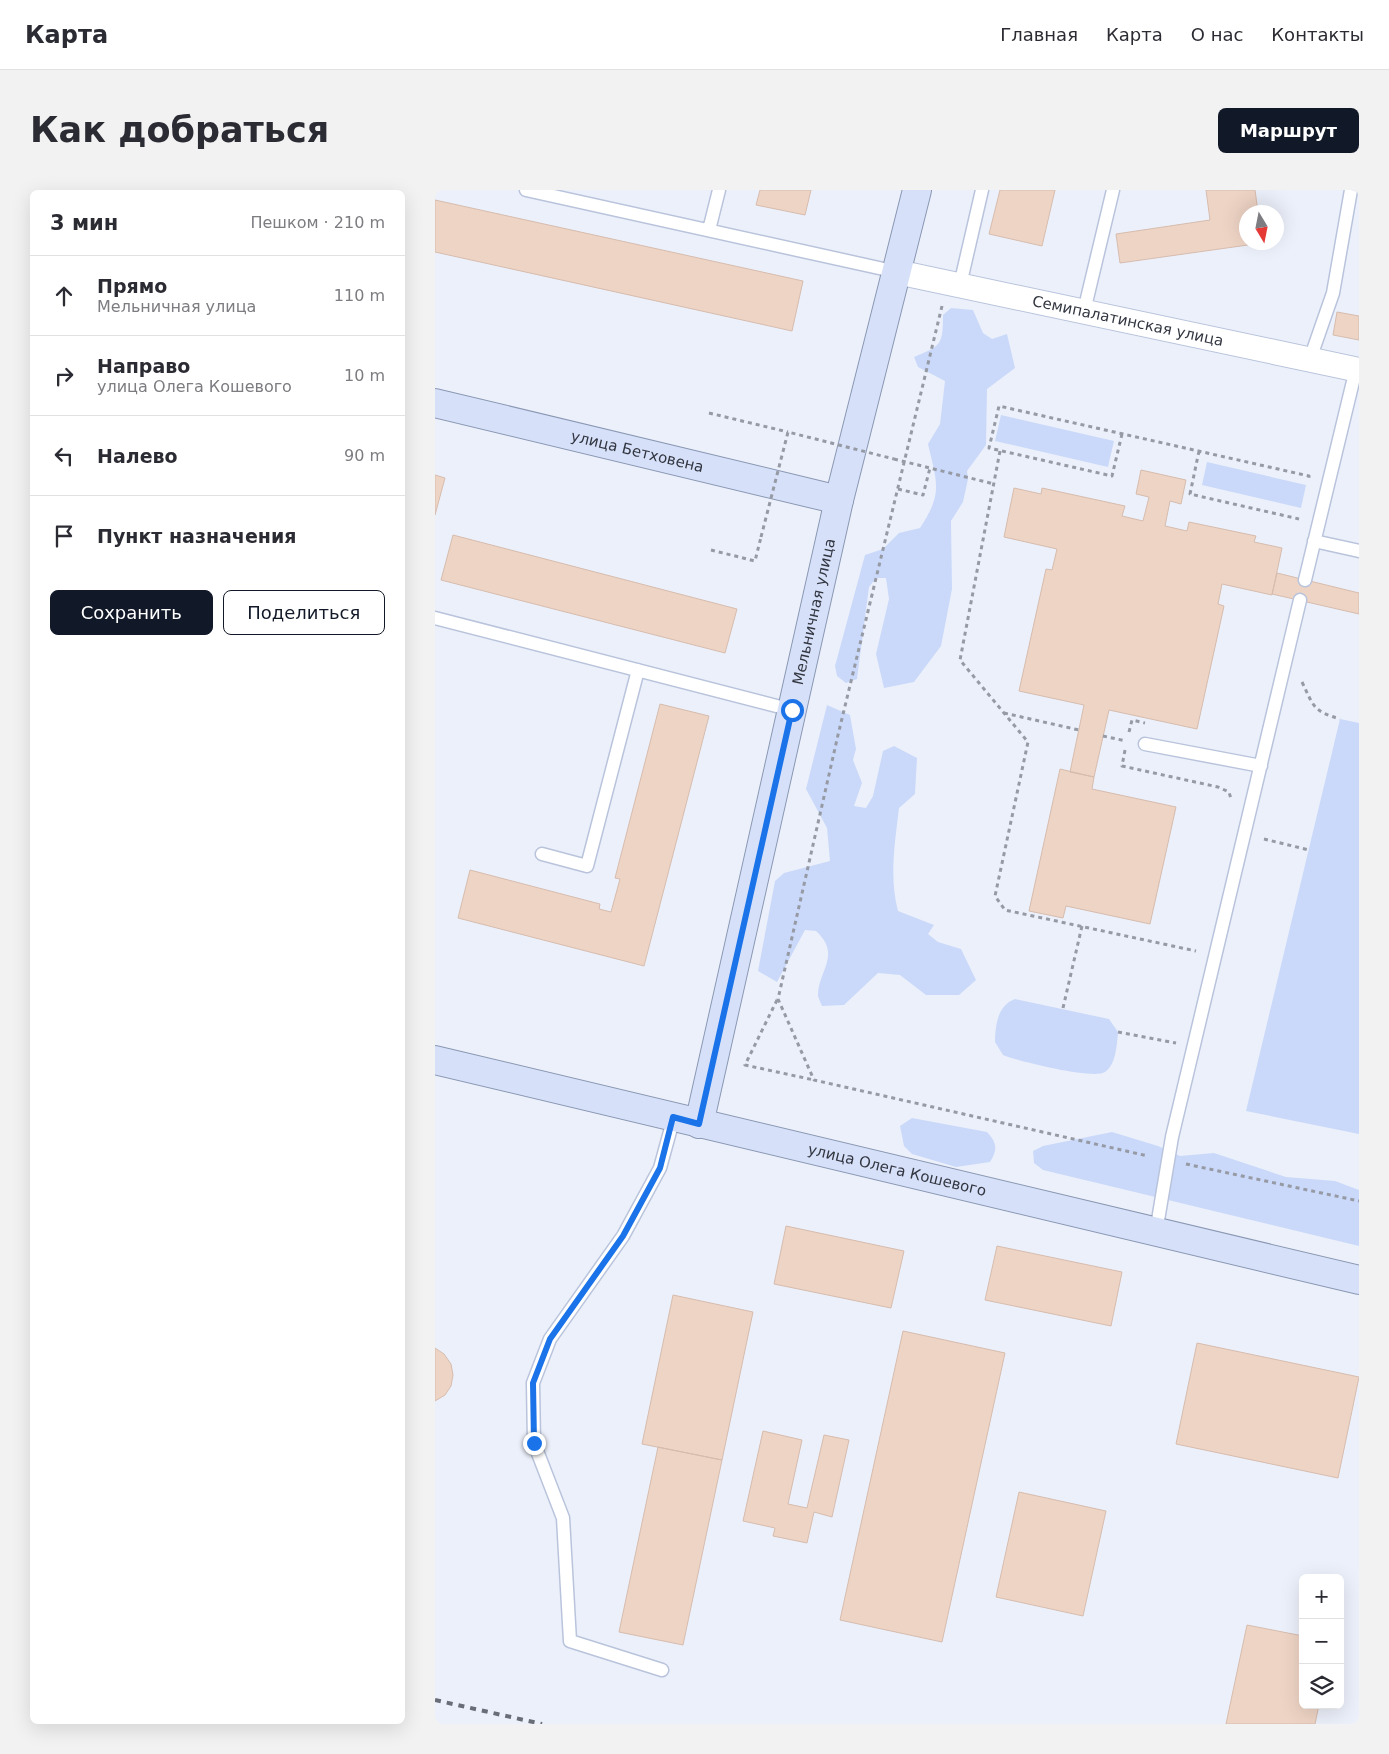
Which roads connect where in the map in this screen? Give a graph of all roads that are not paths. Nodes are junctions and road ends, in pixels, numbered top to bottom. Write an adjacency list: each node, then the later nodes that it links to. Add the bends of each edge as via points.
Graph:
1 (719, 190): 7 (lane)
2 (917, 190): 8 (main road, Мельничная улица)
3 (982, 190): 9 (lane)
4 (1113, 190): 10 (lane)
5 (1351, 190): 11 (lane, via 1333,293)
6 (534, 191): 7 (lane)
7 (709, 230): 8 (lane)
8 (897, 272): 9 (street, Семипалатинская улица); 15 (main road, Мельничная улица)
9 (953, 292): 10 (street, Семипалатинская улица)
10 (1084, 311): 11 (street, Семипалатинская улица)
11 (1310, 359): 12 (street, Семипалатинская улица)
12 (1358, 369): 13 (lane)
13 (1353, 402): 16 (lane)
14 (435, 403): 15 (main road, улица Бетховена)
15 (839, 500): 22 (main road, Мельничная улица)
16 (1314, 541): 17 (lane); 18 (lane)
17 (1359, 551)
18 (1305, 580)
19 (1300, 600): 24 (lane)
20 (435, 618): 21 (lane)
21 (638, 670): 22 (lane); 25 (lane, via 587,866)
22 (792, 710): 27 (main road, Мельничная улица)
23 (1145, 744): 24 (lane)
24 (1261, 766): 28 (lane, via 1169,1160)
25 (542, 854)
26 (435, 1060): 27 (main road, улица Олега Кошевого)
27 (686, 1120): 28 (main road, улица Олега Кошевого); 30 (lane, via 623,1236 550,1339 533,1383 534,1443 563,1518 570,1641)
28 (1156, 1232): 29 (main road, улица Олега Кошевого)
29 (1359, 1280)
30 (663, 1670)

